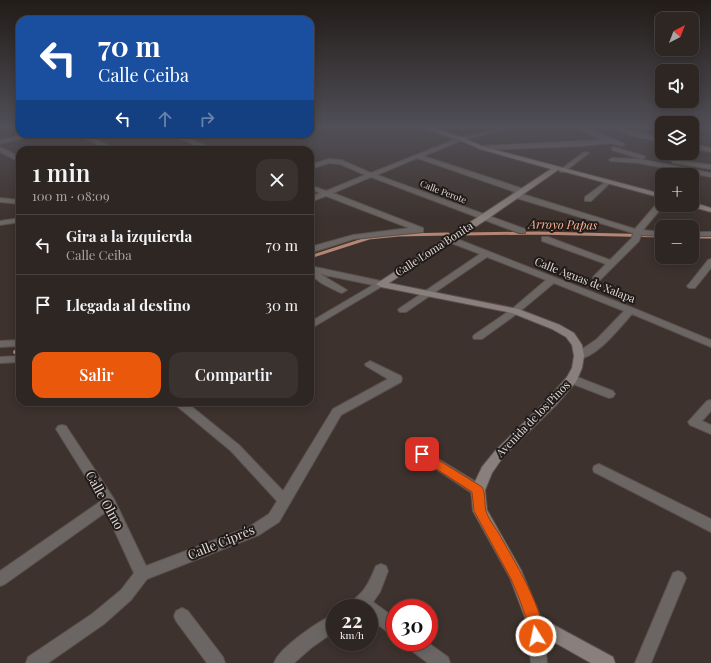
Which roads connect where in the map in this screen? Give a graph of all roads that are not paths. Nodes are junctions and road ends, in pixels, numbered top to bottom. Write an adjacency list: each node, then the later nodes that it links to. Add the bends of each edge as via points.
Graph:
1 (412, 158): 10 (street)
2 (422, 158): 15 (street)
3 (517, 158): 9 (street)
4 (578, 158): 9 (street)
5 (650, 158): 8 (street)
6 (612, 160): 11 (street, via 639,161)
7 (314, 166): 10 (street, Calle Perote, via 335,160)
8 (711, 167)
9 (559, 170): 12 (street); 15 (street, Calle Loma Bonita)
10 (370, 175): 14 (street); 26 (street, Calle Perote)
11 (711, 175)
12 (608, 182): 16 (street); 18 (street)
13 (314, 188): 14 (street)
14 (326, 193): 17 (street); 36 (street, via 420,230 353,236)
15 (518, 193): 26 (street, Calle Loma Bonita); 30 (street)
16 (655, 194)
17 (314, 198)
18 (588, 199)
19 (0, 200): 20 (street)
20 (16, 202)
21 (16, 203): 23 (street)
22 (699, 206): 24 (street)
23 (0, 208)
24 (711, 210)
25 (655, 212): 30 (street)
26 (483, 218): 29 (street, Calle Perote); 34 (street, Calle Loma Bonita)
27 (16, 221): 28 (street)
28 (0, 223)
29 (522, 231)
30 (637, 234): 31 (street); 39 (street)
31 (655, 234)
32 (699, 234): 33 (street)
33 (711, 234)
34 (449, 239): 37 (street, Calle Aguas de Xalapa); 44 (street, Calle Loma Bonita)
35 (545, 239): 39 (street)
36 (314, 249)
37 (486, 254): 43 (street, Calle Aguas de Xalapa); 47 (street)
38 (711, 262): 45 (street)
39 (611, 263): 42 (street)
40 (314, 270): 44 (street)
41 (314, 272): 46 (street, via 319,278)
42 (597, 278)
43 (552, 280): 49 (street, Calle Aguas de Xalapa); 50 (street)
44 (381, 284): 47 (street); 51 (street, Calle Loma Bonita)
45 (692, 286)
46 (342, 290)
47 (428, 293): 48 (street); 50 (street)
48 (403, 310)
49 (630, 310): 55 (street, Calle Aguas de Xalapa); 56 (street, via 597,346)
50 (515, 311): 52 (street); 56 (street, via 570,335 577,345)
51 (314, 324)
52 (478, 337)
53 (16, 343): 54 (street)
54 (0, 344)
55 (711, 344)
56 (579, 356): 60 (street, Avenida de los Pinos)
57 (16, 358): 58 (street)
58 (0, 360)
59 (370, 364): 69 (street, Calle Ciprés, via 397,379 337,412)
60 (572, 379): 61 (street); 68 (street, Avenida de los Pinos, via 498,454 486,471)
61 (609, 394)
62 (711, 404): 65 (street, via 694,422)
63 (188, 406): 69 (street, via 235,448)
64 (62, 429): 70 (street, Calle Olmo)
65 (711, 430)
66 (422, 454): 68 (street)
67 (599, 469): 71 (street)
68 (478, 490): 78 (street, Avenida de los Pinos, via 480,511 516,575)
69 (284, 500): 73 (street, Calle Ciprés, via 274,518 254,531)
70 (109, 503): 73 (street, Calle Olmo); 75 (street)
71 (711, 526)
72 (381, 571): 76 (street)
73 (142, 574): 81 (street, via 126,595 98,619)
74 (678, 578): 87 (street)
75 (0, 579)
76 (369, 599)
77 (182, 616): 82 (street)
78 (535, 623): 85 (street, Avenida de los Pinos); 86 (street)
79 (326, 628): 83 (street, via 305,642)
80 (426, 651): 84 (street)
81 (34, 663)
82 (217, 663)
83 (282, 663)
84 (442, 663)
85 (539, 663)
86 (607, 663)
87 (643, 663)

